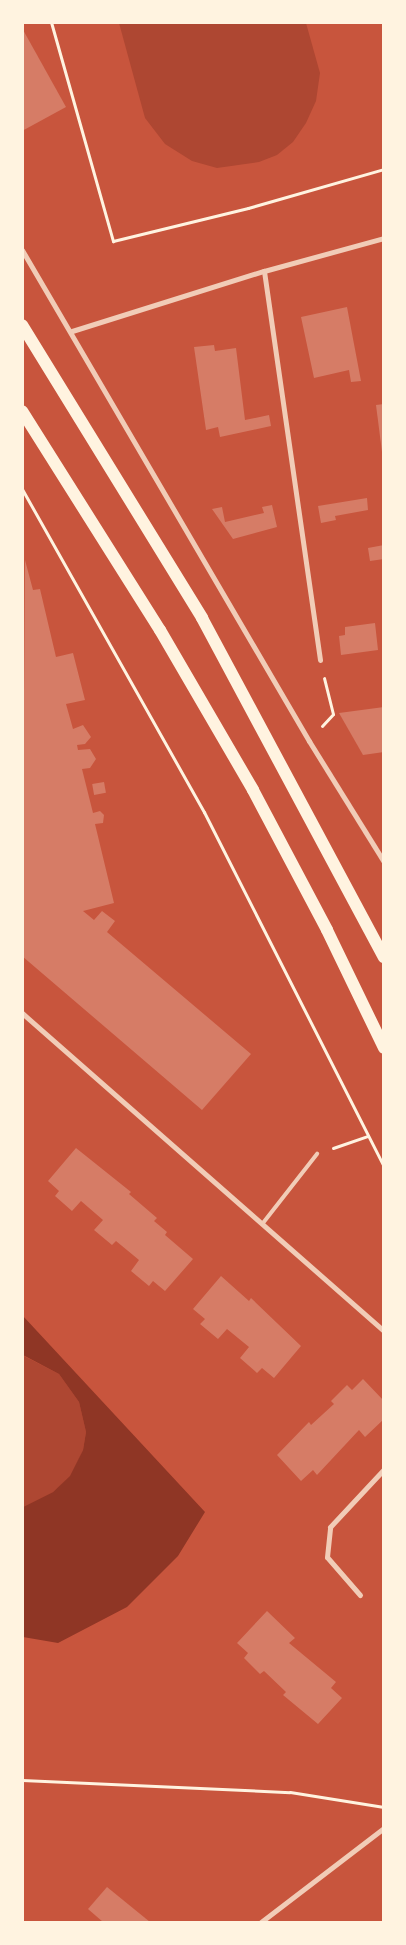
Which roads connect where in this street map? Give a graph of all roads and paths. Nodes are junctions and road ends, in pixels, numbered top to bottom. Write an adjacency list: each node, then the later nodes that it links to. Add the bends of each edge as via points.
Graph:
1 (51, 22): 2 (path, via 113,241 248,208)
2 (384, 169)
3 (384, 238): 5 (street)
4 (22, 250): 7 (street)
5 (264, 271): 7 (street); 10 (street)
6 (22, 324): 13 (main road, via 202,618)
7 (72, 331): 11 (street)
8 (22, 412): 15 (main road, via 160,630 253,790 327,930)
9 (22, 489): 16 (path, via 204,812)
10 (320, 660): 11 (path, via 333,714)
11 (309, 741): 12 (street)
12 (384, 862)
13 (384, 956)
14 (22, 1013): 19 (street)
15 (384, 1048)
16 (368, 1136): 17 (path); 18 (path)
17 (316, 1154): 19 (lane)
18 (384, 1167)
19 (263, 1223): 20 (street)
20 (384, 1331)
21 (384, 1469): 22 (street, via 330,1527 327,1557)
22 (360, 1595)
23 (22, 1780): 24 (path, via 290,1792)
24 (384, 1807)
25 (384, 1828): 26 (street)
26 (261, 1922)

